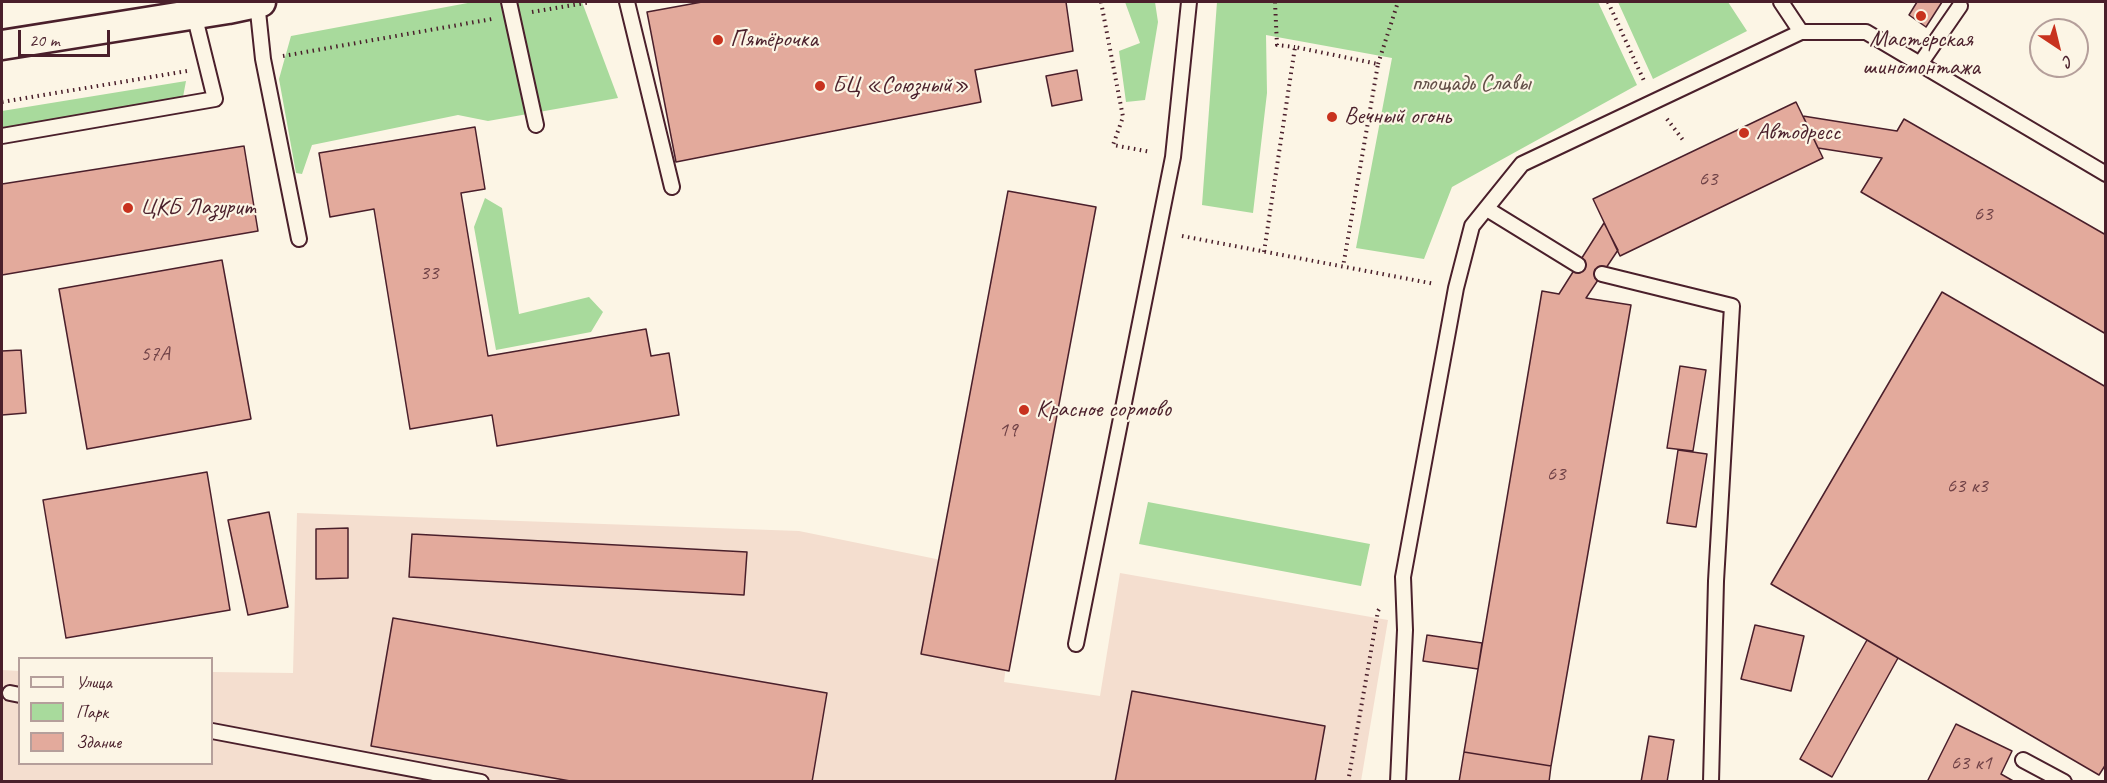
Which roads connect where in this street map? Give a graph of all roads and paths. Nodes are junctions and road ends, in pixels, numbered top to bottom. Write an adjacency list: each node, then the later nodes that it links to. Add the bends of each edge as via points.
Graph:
1 (259, 2): 11 (street); 18 (lane)
2 (509, 2): 14 (lane)
3 (591, 2): 14 (path)
4 (627, 2): 29 (lane)
5 (1101, 2): 27 (path, via 1123,117 1113,145)
6 (1190, 2): 27 (lane)
7 (1275, 2): 17 (path, via 1277,45)
8 (1398, 2): 19 (path)
9 (1608, 2): 22 (path)
10 (1781, 2): 15 (lane)
11 (228, 5): 13 (street)
12 (1960, 6): 20 (lane)
13 (194, 14): 16 (street); 21 (lane)
14 (512, 16): 18 (path); 24 (lane)
15 (1801, 32): 20 (lane, via 1866,32); 22 (lane)
16 (2, 45)
17 (1295, 47): 19 (path); 33 (path)
18 (263, 59): 32 (lane)
19 (1378, 64): 35 (path)
20 (1920, 64): 28 (lane)
21 (207, 68): 23 (path); 25 (lane, via 214,99)
22 (1653, 101): 26 (path); 30 (lane, via 1522,164)
23 (2, 102)
24 (536, 125)
25 (2, 136)
26 (1683, 140)
27 (1173, 157): 39 (lane)
28 (2106, 174)
29 (672, 188)
30 (1487, 208): 34 (lane); 37 (lane, via 1472,226)
31 (1183, 226): 33 (path, via 1181,237)
32 (299, 239)
33 (1264, 252): 35 (path)
34 (1578, 265)
35 (1343, 267): 37 (path)
36 (1602, 274): 45 (lane, via 1732,306 1716,581)
37 (1456, 288): 38 (lane)
38 (1403, 577): 43 (path, via 1378,611); 44 (lane, via 1405,630)
39 (1076, 644)
40 (213, 731): 42 (lane)
41 (2023, 760): 46 (lane)
42 (481, 782)
43 (1348, 782)
44 (1398, 782)
45 (1711, 782)
46 (2064, 782)

